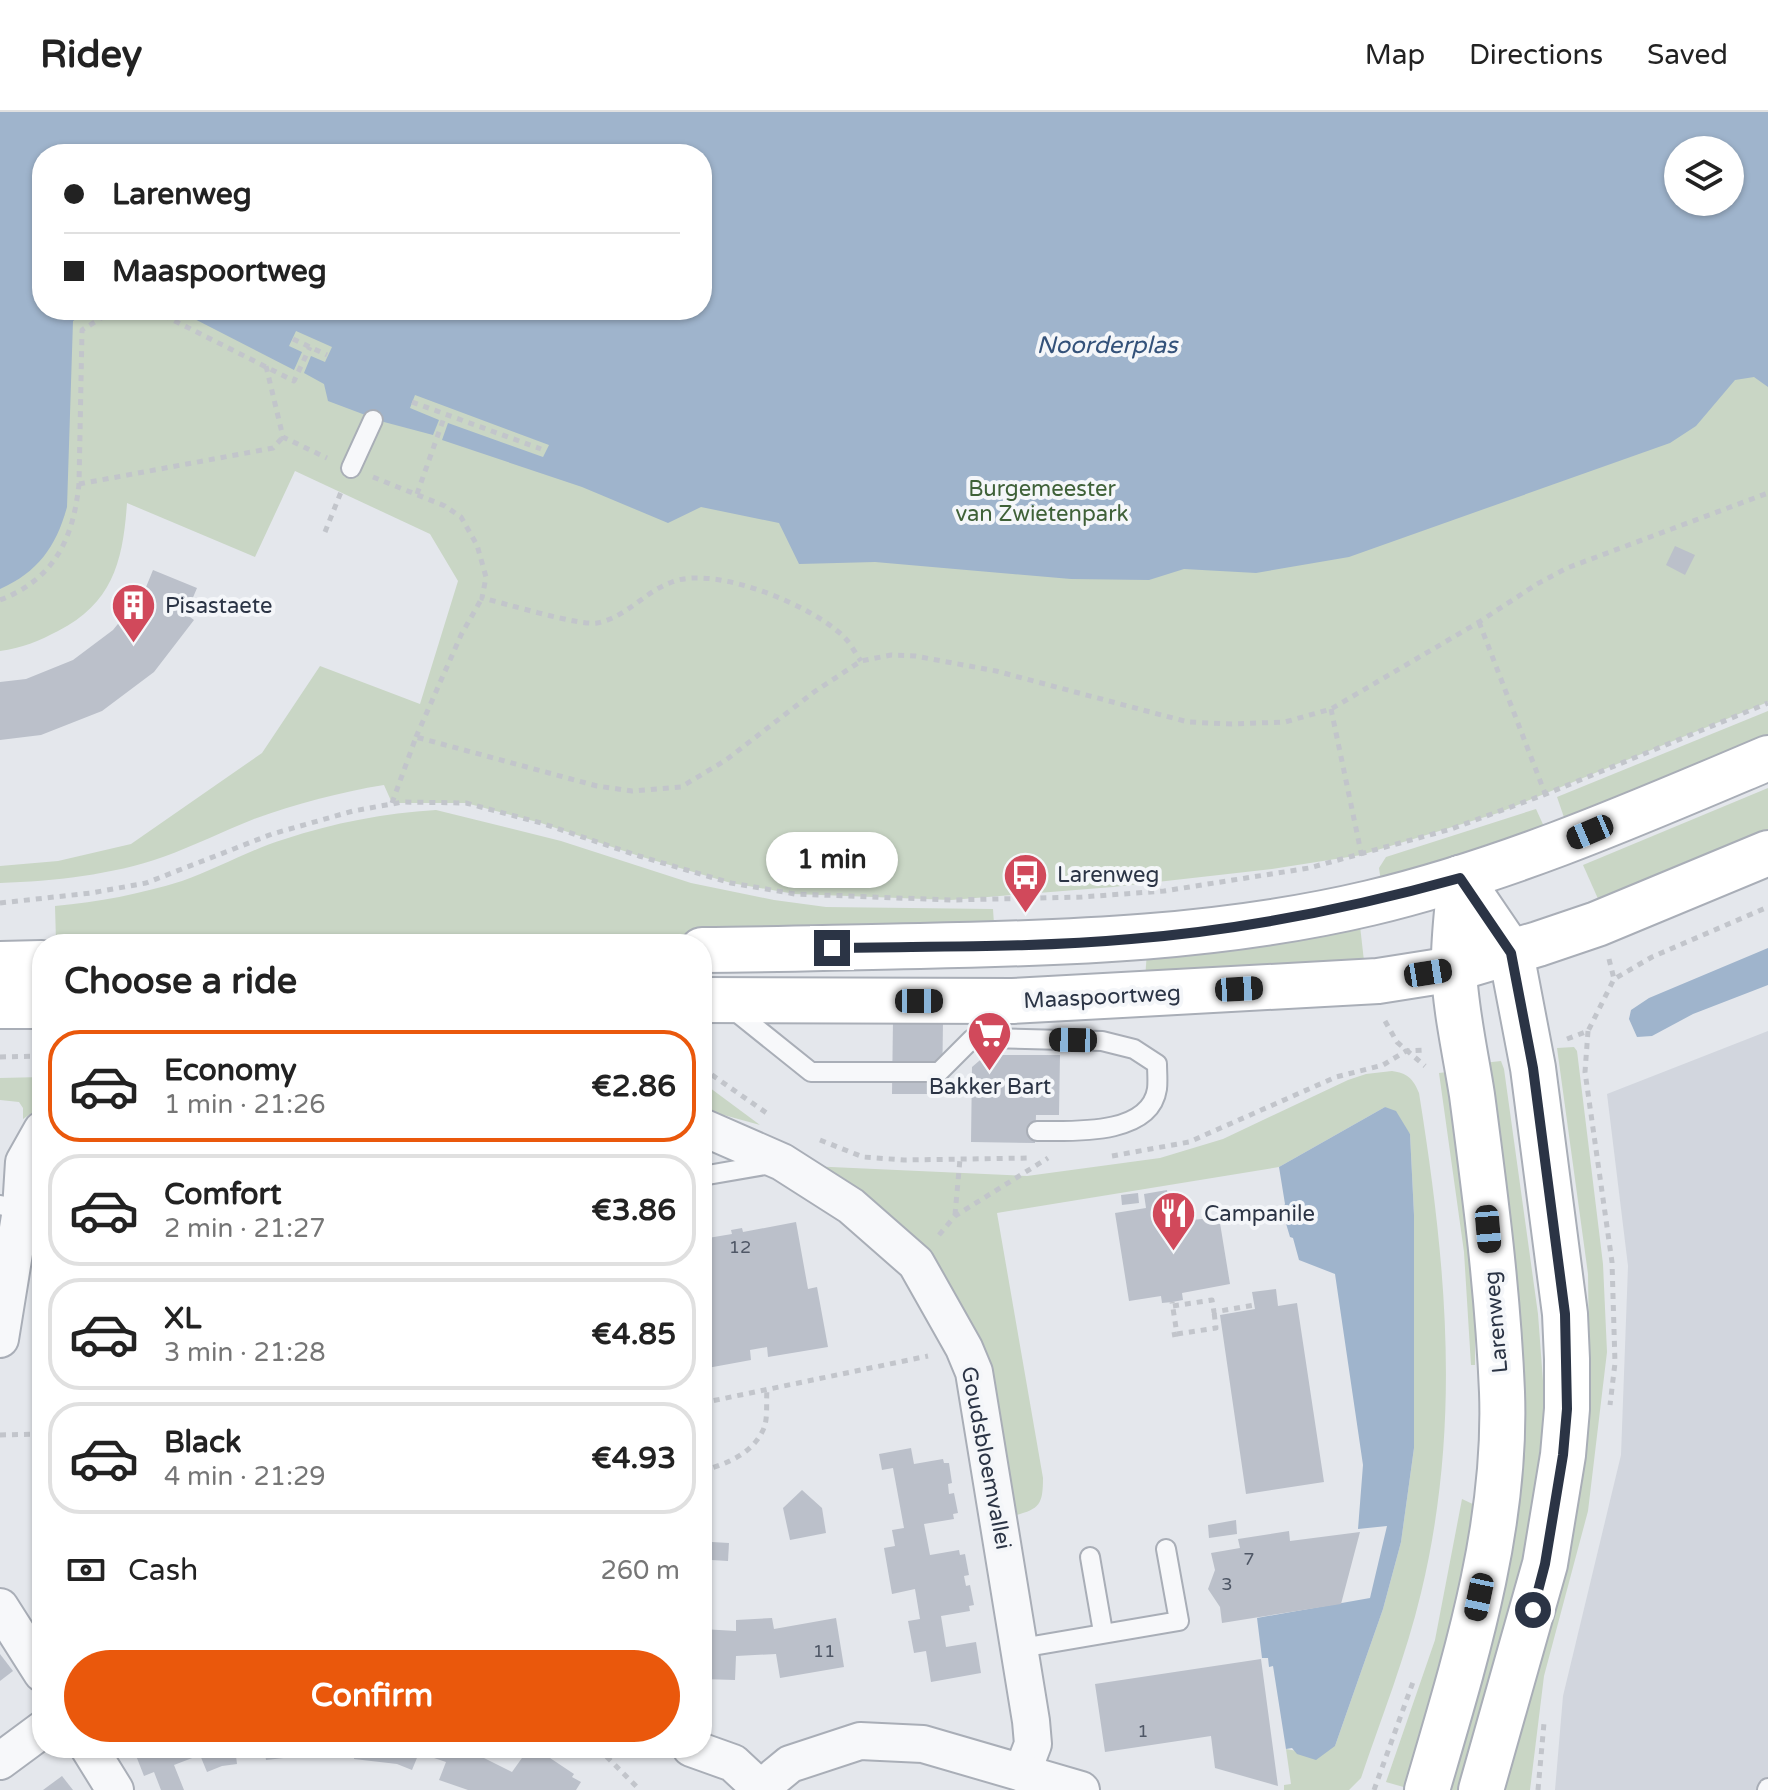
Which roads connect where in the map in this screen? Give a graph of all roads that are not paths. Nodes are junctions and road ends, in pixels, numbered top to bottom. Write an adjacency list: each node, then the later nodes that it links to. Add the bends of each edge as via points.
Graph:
1 (373, 420): 2 (lane)
2 (351, 468)
3 (1768, 758): 5 (main road, via 1564,843)
4 (1768, 853): 7 (main road, Maaspoortweg, via 1597,924)
5 (1460, 878): 6 (main road, via 1369,903 1128,940); 7 (main road); 10 (main road, Larenweg)
6 (712, 950)
7 (1511, 953): 10 (main road, Maaspoortweg); 38 (main road, via 1530,1043 1565,1314 1567,1409 1545,1564)
8 (32, 963): 9 (main road)
9 (0, 964)
10 (1454, 969): 12 (main road, Maaspoortweg, via 1364,982); 37 (main road, Larenweg, via 1485,1198 1502,1395 1498,1502 1475,1619)
11 (712, 1000): 12 (main road, Maaspoortweg); 15 (lane, via 811,1072 939,1072 972,1039)
12 (1013, 1001): 15 (lane)
13 (0, 1006): 14 (main road)
14 (32, 1006)
15 (988, 1038): 17 (lane, via 1102,1041 1134,1049 1157,1064 1157,1091 1132,1120 1101,1131)
16 (712, 1131): 19 (street, Goudsbloemvallei)
17 (1037, 1131)
18 (32, 1148): 21 (street, via 24,1162)
19 (782, 1162): 20 (lane); 27 (street, Goudsbloemvallei, via 851,1206 916,1263 964,1348 974,1372)
20 (712, 1174)
21 (21, 1208): 22 (street)
22 (0, 1339)
23 (1166, 1549): 26 (lane, via 1179,1621)
24 (1090, 1557): 26 (lane)
25 (0, 1607): 28 (street)
26 (1103, 1632): 27 (lane)
27 (1021, 1648): 33 (street, Goudsbloemvallei, via 1033,1744)
28 (32, 1657)
29 (32, 1737): 32 (street)
30 (712, 1756): 34 (street, via 733,1763)
31 (95, 1758): 35 (street)
32 (0, 1761)
33 (1022, 1773): 34 (street, via 923,1744 860,1741 790,1764); 36 (street)
34 (762, 1789)
35 (115, 1790)
36 (1081, 1790)
37 (1427, 1790)
38 (1481, 1790)

